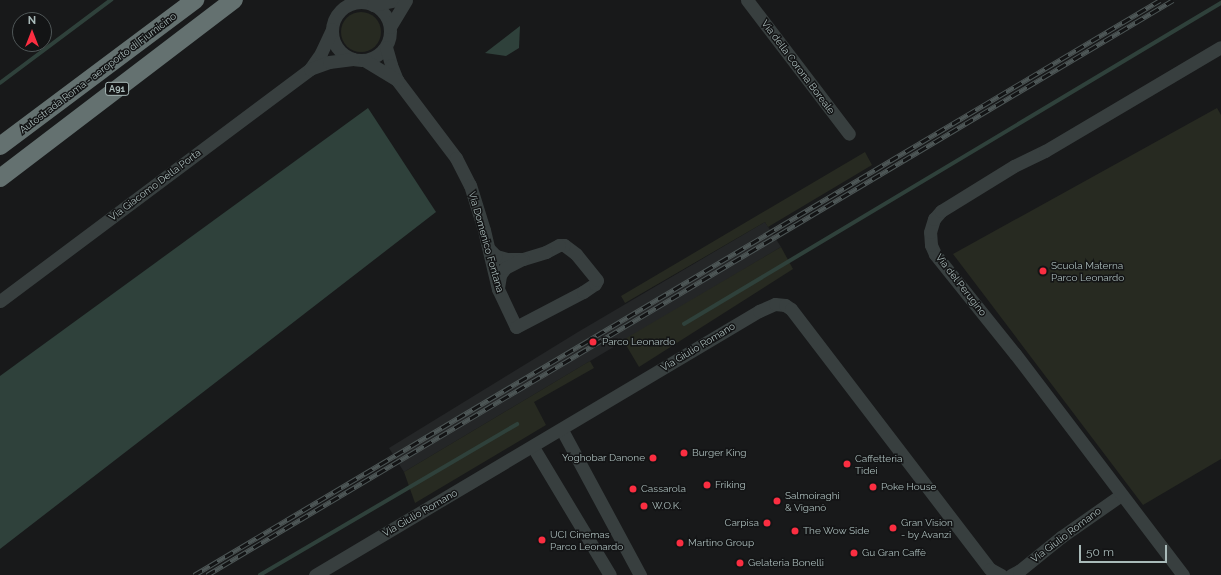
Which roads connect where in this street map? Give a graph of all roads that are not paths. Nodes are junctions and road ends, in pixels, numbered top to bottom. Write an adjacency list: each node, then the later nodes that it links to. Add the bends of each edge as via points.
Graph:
1 (195, 0): 15 (highway, Autostrada Roma - aeroporto di Fiumicino / A91)
2 (234, 0): 16 (highway, A91)
3 (397, 0): 6 (street, Via Giacomo Della Porta)
4 (406, 0): 7 (street)
5 (747, 0): 14 (street, Via della Corona Boreale)
6 (373, 5): 7 (street, via 386,15); 8 (street, Via Giacomo Della Porta, via 359,2 349,5 337,15)
7 (390, 27): 9 (street, via 390,39)
8 (332, 29): 11 (street, via 333,39 338,48); 12 (street, Via Giacomo Della Porta)
9 (386, 47): 11 (street, Via Giacomo Della Porta, via 376,56); 13 (street, Via Domenico Fontana)
10 (1221, 47): 23 (street, Via del Perugino, via 958,200 937,215 931,227 930,242 935,254 1015,354)
11 (359, 60): 12 (street, Via Giacomo Della Porta, via 329,62); 13 (street, Via Domenico Fontana)
12 (310, 69): 20 (street, Via Giacomo Della Porta)
13 (398, 80): 17 (street, Via Domenico Fontana, via 456,158 476,204)
14 (849, 134)
15 (0, 146)
16 (0, 178)
17 (489, 249): 18 (street, via 496,256); 19 (street, Via Domenico Fontana)
18 (523, 259): 19 (street, via 505,268 500,275); 19 (street, Via Domenico Fontana, via 564,245 576,254 597,280 583,292 516,327)
19 (498, 289)
20 (0, 301)
21 (562, 430): 22 (street, Via Giulio Romano); 26 (street); 27 (street, Via Giulio Romano, via 764,308 773,304 785,305 791,309 990,569)
22 (533, 447): 24 (street, Via Giulio Romano); 25 (street)
23 (1121, 495): 28 (street, Via Giulio Romano); 29 (street, Via del Perugino)
24 (315, 575)
25 (610, 575)
26 (640, 575)
27 (1001, 575)
28 (1011, 575)
29 (1183, 575)

